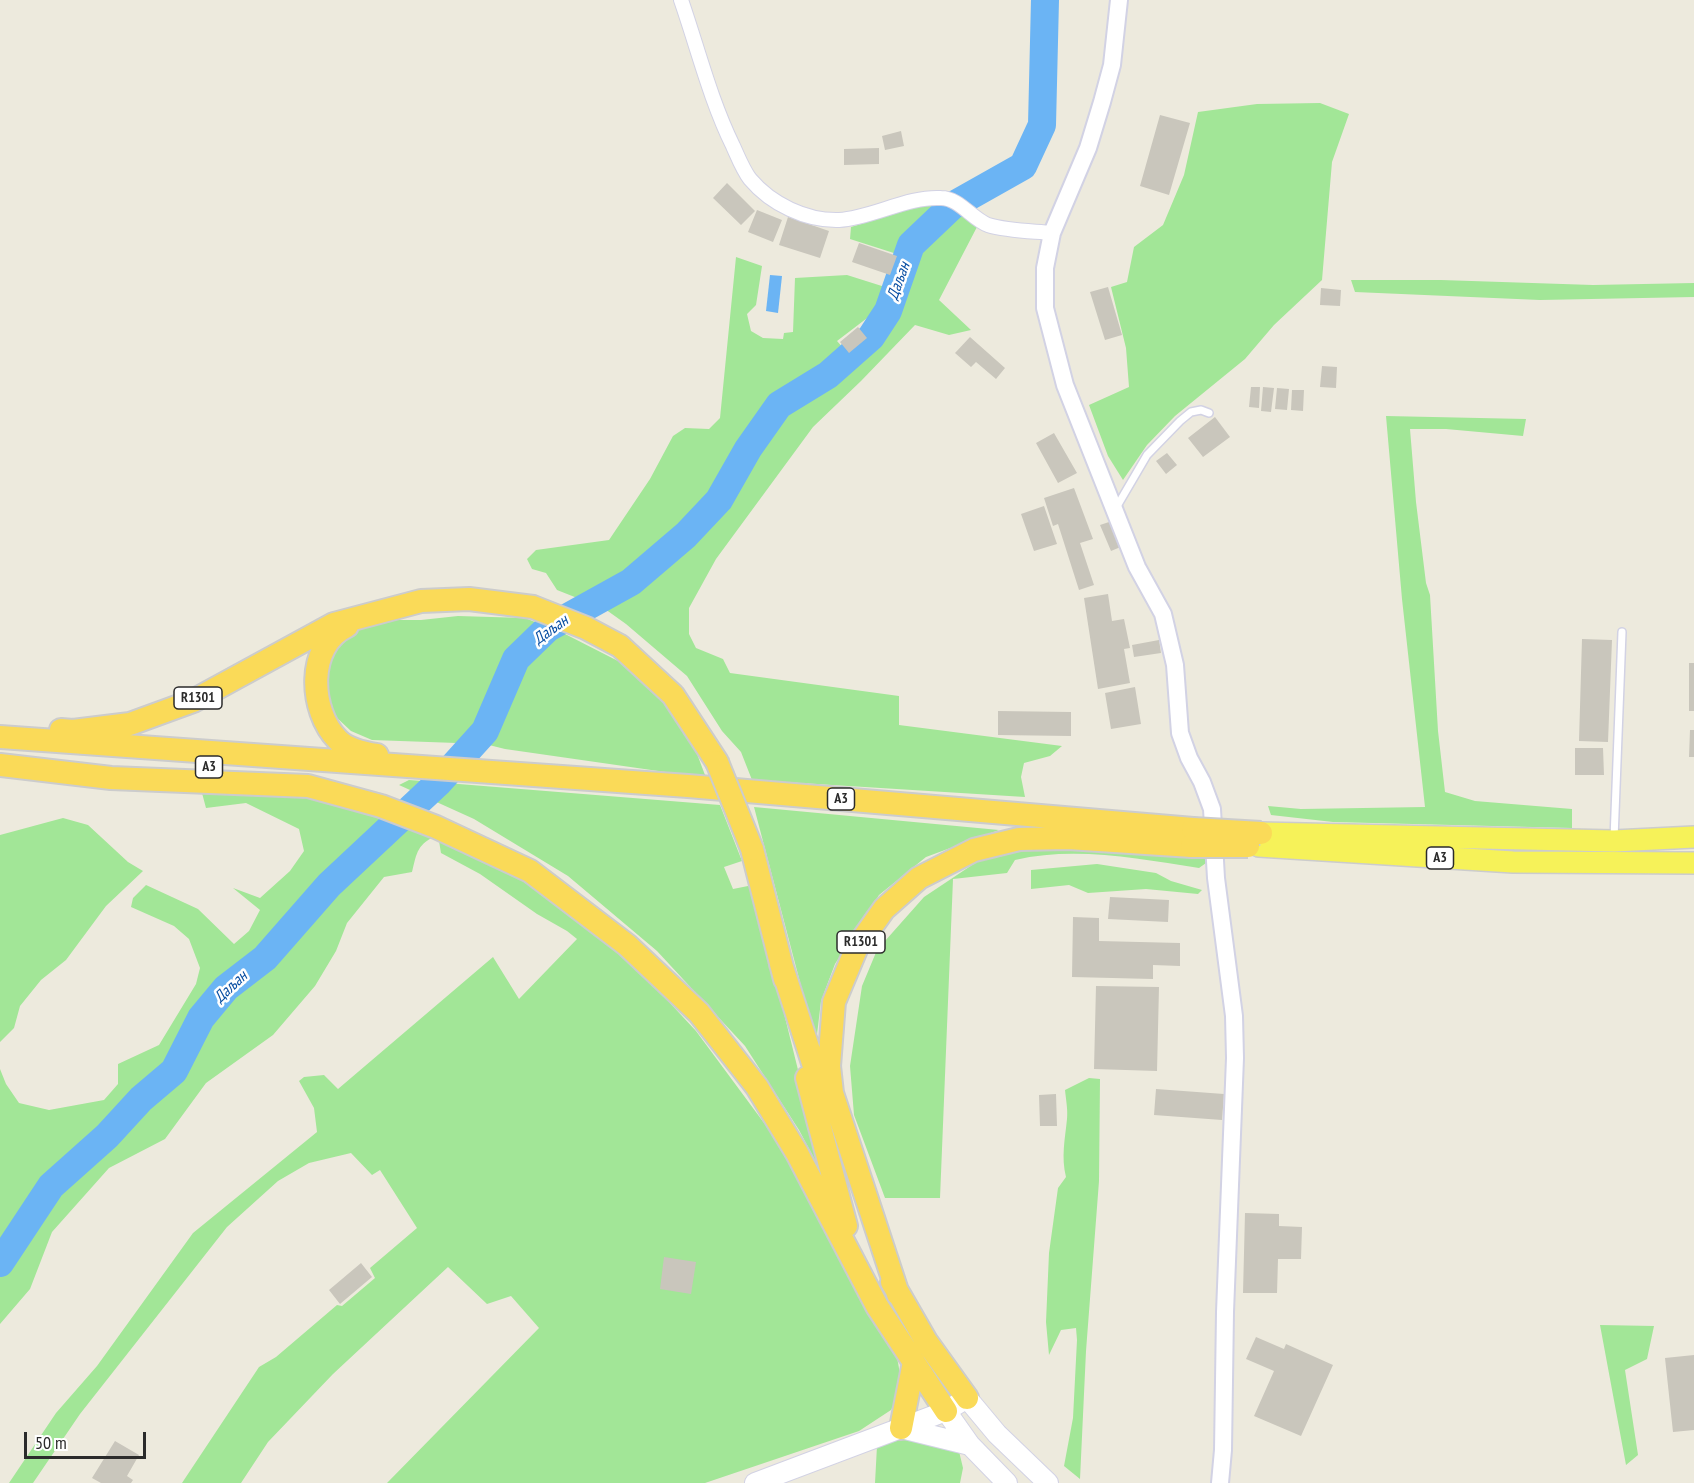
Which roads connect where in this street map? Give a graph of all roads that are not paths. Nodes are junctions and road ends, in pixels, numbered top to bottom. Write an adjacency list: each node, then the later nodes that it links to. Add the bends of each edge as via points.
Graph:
1 (681, 0): 3 (street, via 706,81 748,177 784,207 837,220 943,197 988,225)
2 (1119, 0): 3 (street, via 1112,65 1102,102 1088,148)
3 (1052, 233): 5 (street, via 1045,268 1048,318 1065,385)
4 (1209, 413): 5 (lane, via 1191,412 1147,455)
5 (1115, 510): 30 (street, via 1137,567 1163,614 1175,664 1180,733 1212,808 1235,1058)
6 (381, 610): 8 (highway, R1301, via 334,624 193,701 130,724 73,731); 12 (highway, R1301, via 338,631 321,655 315,689 322,715 338,741 359,753); 19 (highway, R1301, bridge, via 421,601 469,599 533,607 586,627 620,646 673,694 717,762 752,849)
7 (1622, 632): 17 (lane)
8 (0, 726)
9 (0, 737): 12 (highway, A3)
10 (0, 756): 12 (highway, A3, via 107,764 327,771)
11 (0, 765): 21 (highway, R1301, via 111,778 308,786 381,806 436,827 530,871 627,945 699,1013 757,1087 797,1153)
12 (416, 768): 13 (highway, A3)
13 (489, 773): 15 (highway, A3, via 688,786); 15 (highway, A3, via 686,798)
14 (1694, 837): 17 (main road, A3)
15 (1192, 839): 16 (highway, A3, bridge); 20 (highway, R1301, via 1019,839 974,850 919,878 884,909 857,947 834,1002 830,1075)
16 (1260, 840): 17 (main road, A3); 18 (main road, A3, via 1513,862)
17 (1614, 841)
18 (1694, 863)
19 (781, 964): 20 (highway, R1301, via 862,1221); 21 (highway, R1301, via 843,1218)
20 (898, 1294): 23 (highway, R1301)
21 (877, 1306): 22 (highway, R1301)
22 (914, 1362): 24 (highway, R1301); 25 (highway)
23 (967, 1398): 24 (main road); 29 (main road, R1301, via 997,1434)
24 (946, 1411): 25 (main road); 26 (main road, R1301)
25 (901, 1428): 26 (main road); 27 (main road)
26 (970, 1445): 28 (main road, R1301)
27 (754, 1483)
28 (1007, 1483)
29 (1048, 1483)
30 (1220, 1483)

